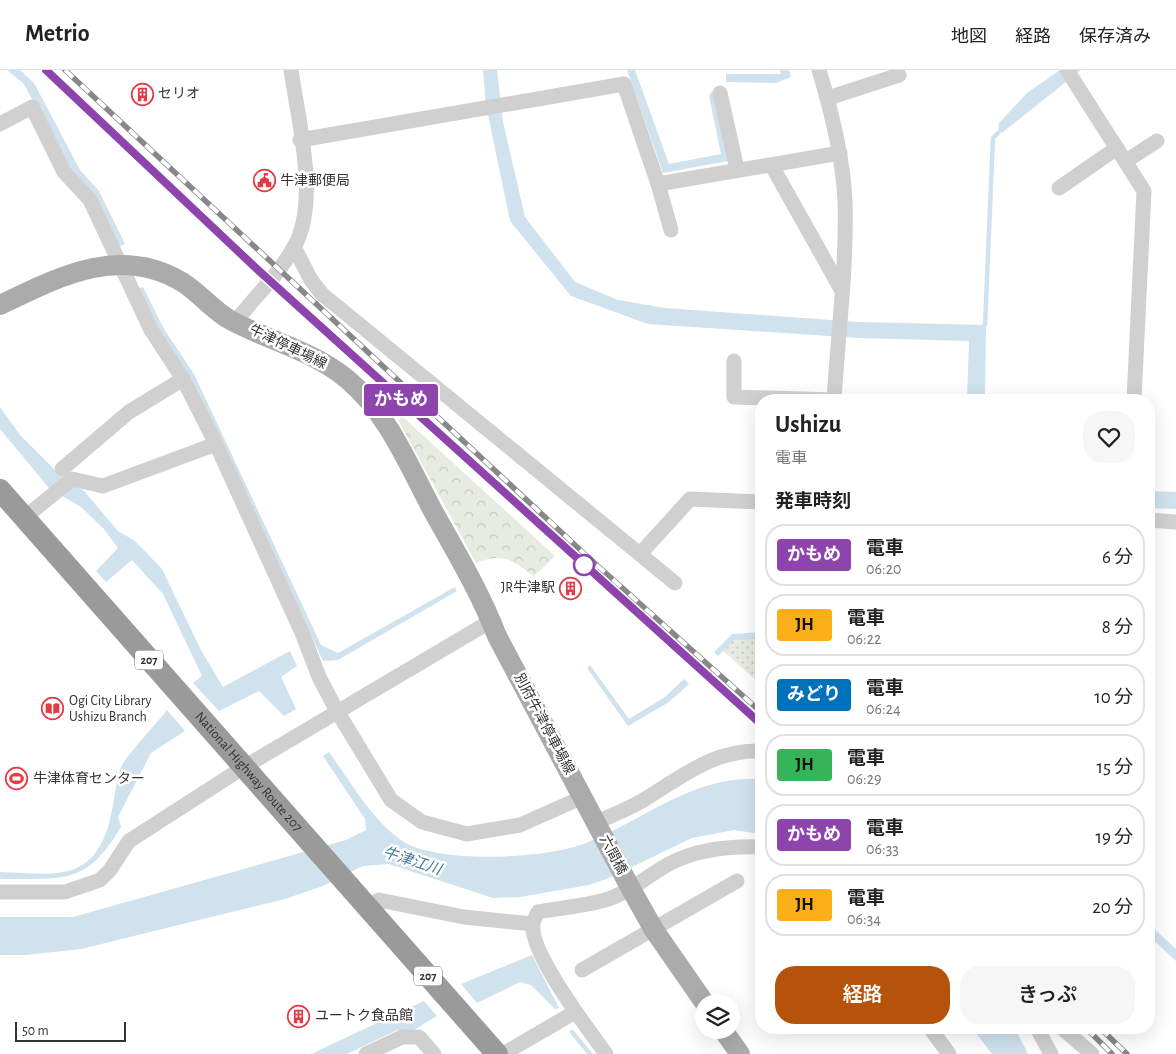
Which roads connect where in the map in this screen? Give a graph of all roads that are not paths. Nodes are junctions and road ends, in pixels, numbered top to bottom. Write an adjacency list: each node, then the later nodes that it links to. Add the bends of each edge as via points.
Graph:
1 (291, 70): 8 (street)
2 (820, 70): 6 (street)
3 (899, 75): 6 (street)
4 (1070, 75): 10 (street)
5 (720, 93): 14 (street)
6 (828, 98): 11 (street)
7 (0, 124): 19 (street, via 32,107 64,172 90,200)
8 (300, 140): 15 (street, via 624,84); 18 (street, via 307,202 301,232)
9 (1157, 141): 12 (street)
10 (1117, 148): 12 (street); 16 (street)
11 (840, 153): 13 (street); 20 (street, via 845,200)
12 (1126, 161): 26 (street, via 1144,191)
13 (772, 166): 14 (street); 20 (street)
14 (737, 169): 15 (street)
15 (658, 184): 17 (street)
16 (1059, 188)
17 (671, 230)
18 (294, 247): 22 (street); 35 (street, via 322,294)
19 (120, 264): 21 (main road, 牛津停車場線, via 98,265 73,272); 22 (main road, 牛津停車場線, via 166,273 183,282 218,313); 24 (street, via 151,330)
20 (841, 289): 25 (street)
21 (0, 305)
22 (234, 322): 37 (main road, 牛津停車場線, via 320,360 347,379 372,405 394,438)
23 (734, 361): 27 (street, via 734,397)
24 (184, 379): 28 (street); 29 (street, via 129,412)
25 (834, 394)
26 (1134, 394)
27 (755, 398)
28 (216, 444): 29 (street, via 103,486); 38 (street)
29 (67, 474): 32 (street, via 54,494)
30 (0, 490): 32 (highway, National Highway Route 207 / 207)
31 (755, 502): 35 (street, via 690,499)
32 (24, 518): 40 (highway, National Highway Route 207 / 207)
33 (1155, 520): 34 (street)
34 (1176, 522)
35 (641, 553): 36 (street)
36 (675, 582)
37 (491, 621): 38 (street); 41 (main road, 別府牛津停車場線)
38 (337, 711): 40 (street); 41 (street, via 392,800 422,822 467,834 520,826)
39 (755, 751): 42 (street, via 719,757 698,765 643,801)
40 (244, 767): 46 (street, via 129,841 100,880 65,892); 47 (highway, National Highway Route 207 / 207)
41 (583, 797): 42 (main road, 別府牛津停車場線)
42 (598, 825): 45 (main road, 六間橋)
43 (755, 847): 45 (street, via 732,846 688,856)
44 (737, 881): 49 (street)
45 (629, 886): 48 (street, via 606,900 538,912); 49 (main road)
46 (0, 892)
47 (363, 902): 48 (street, via 379,900 464,918); 59 (highway, National Highway Route 207 / 207)
48 (533, 924): 52 (street, via 536,943)
49 (654, 930): 50 (street); 51 (main road)
50 (582, 970)
51 (698, 994)
52 (575, 1012): 60 (street); 61 (street)
53 (935, 1034): 63 (street)
54 (1040, 1034): 64 (street)
55 (1069, 1034): 65 (street)
56 (729, 1039): 62 (main road)
57 (366, 1054): 58 (street, via 402,1037 420,1037)
58 (434, 1054)
59 (497, 1054)
60 (504, 1054)
61 (606, 1054)
62 (740, 1054)
63 (950, 1054)
64 (1051, 1054)
65 (1092, 1054)

